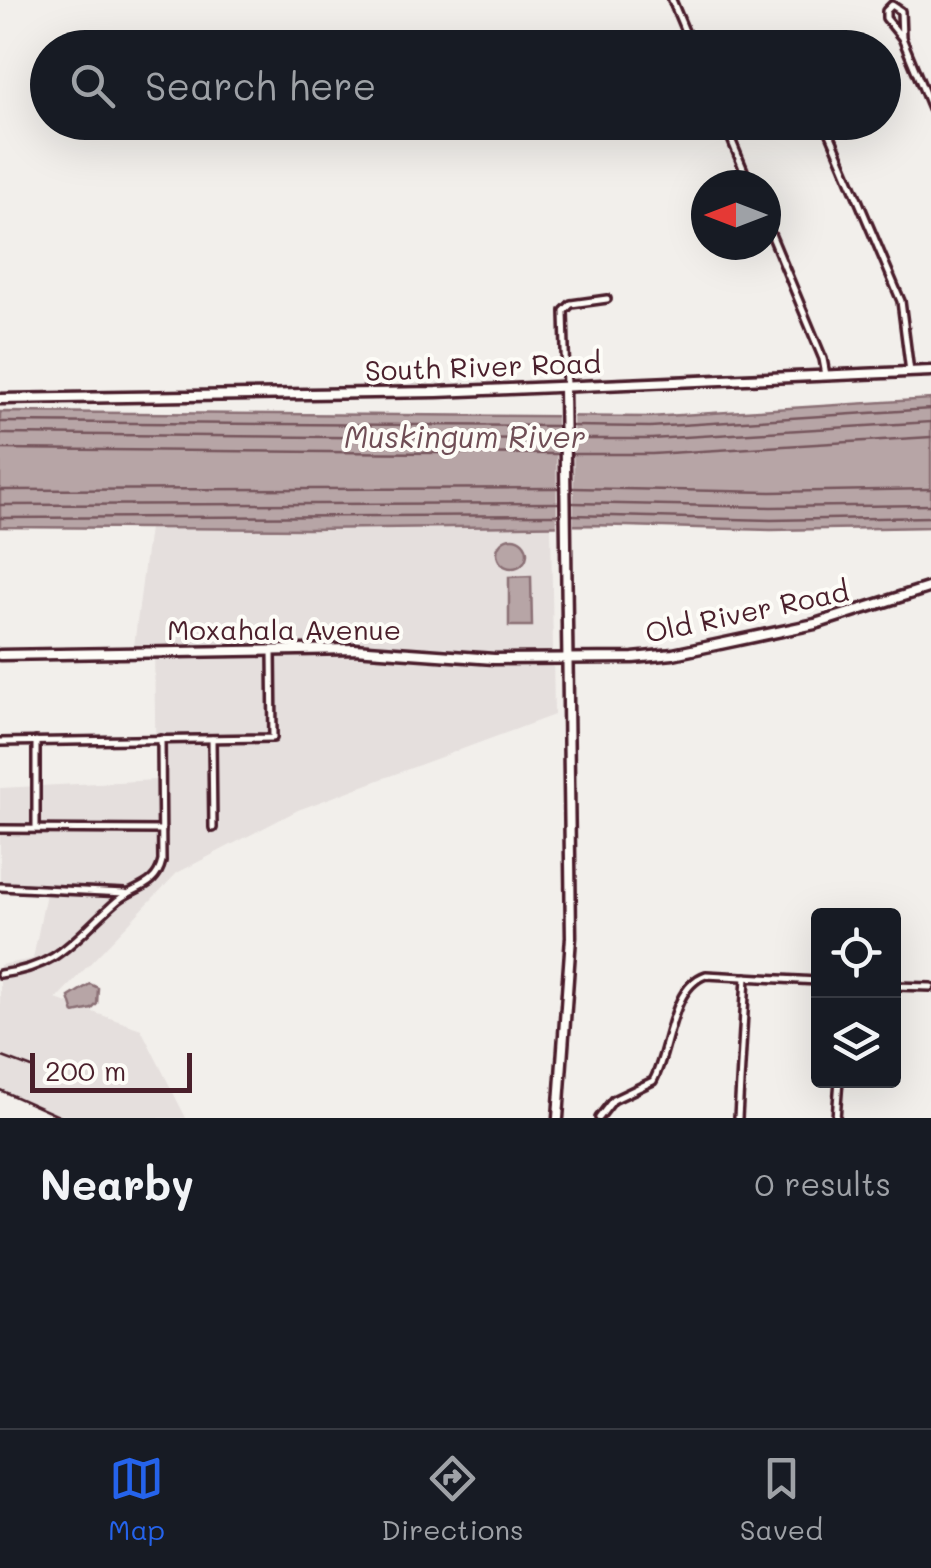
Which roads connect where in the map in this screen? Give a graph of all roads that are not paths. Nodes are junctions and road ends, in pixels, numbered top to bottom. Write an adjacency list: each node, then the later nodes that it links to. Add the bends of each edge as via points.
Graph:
1 (672, 0): 2 (street)
2 (684, 30)
3 (896, 30): 4 (street, via 886,18 892,6 901,11)
4 (902, 38): 5 (street)
5 (931, 108)
6 (731, 140): 8 (street)
7 (834, 140): 12 (street, via 901,301)
8 (744, 170)
9 (781, 258): 13 (street)
10 (607, 298): 14 (street, via 564,311)
11 (931, 371): 12 (main road, South River Road)
12 (910, 372): 13 (main road, South River Road)
13 (826, 375): 14 (main road, South River Road)
14 (565, 387): 15 (main road, South River Road); 19 (main road)
15 (0, 399)
16 (931, 587): 19 (main road, Old River Road, via 828,620 673,654)
17 (272, 651): 18 (main road, Moxahala Avenue); 19 (main road, Moxahala Avenue); 21 (street, via 274,738)
18 (0, 655)
19 (568, 658): 37 (main road, via 570,950)
20 (161, 739): 21 (street); 23 (street); 27 (street)
21 (212, 739): 25 (street)
22 (0, 742): 23 (street)
23 (36, 742): 24 (street)
24 (36, 828): 26 (street); 27 (street)
25 (213, 828)
26 (0, 829)
27 (162, 830): 29 (street, via 160,869 149,885)
28 (0, 887): 29 (street)
29 (128, 893): 30 (street, via 63,953)
30 (0, 974)
31 (746, 977): 32 (street); 36 (street, via 699,977 682,995 653,1081 613,1100); 38 (street)
32 (811, 981)
33 (901, 986): 34 (street)
34 (931, 988)
35 (838, 1088): 39 (street)
36 (601, 1117)
37 (558, 1118)
38 (738, 1118)
39 (836, 1118)

